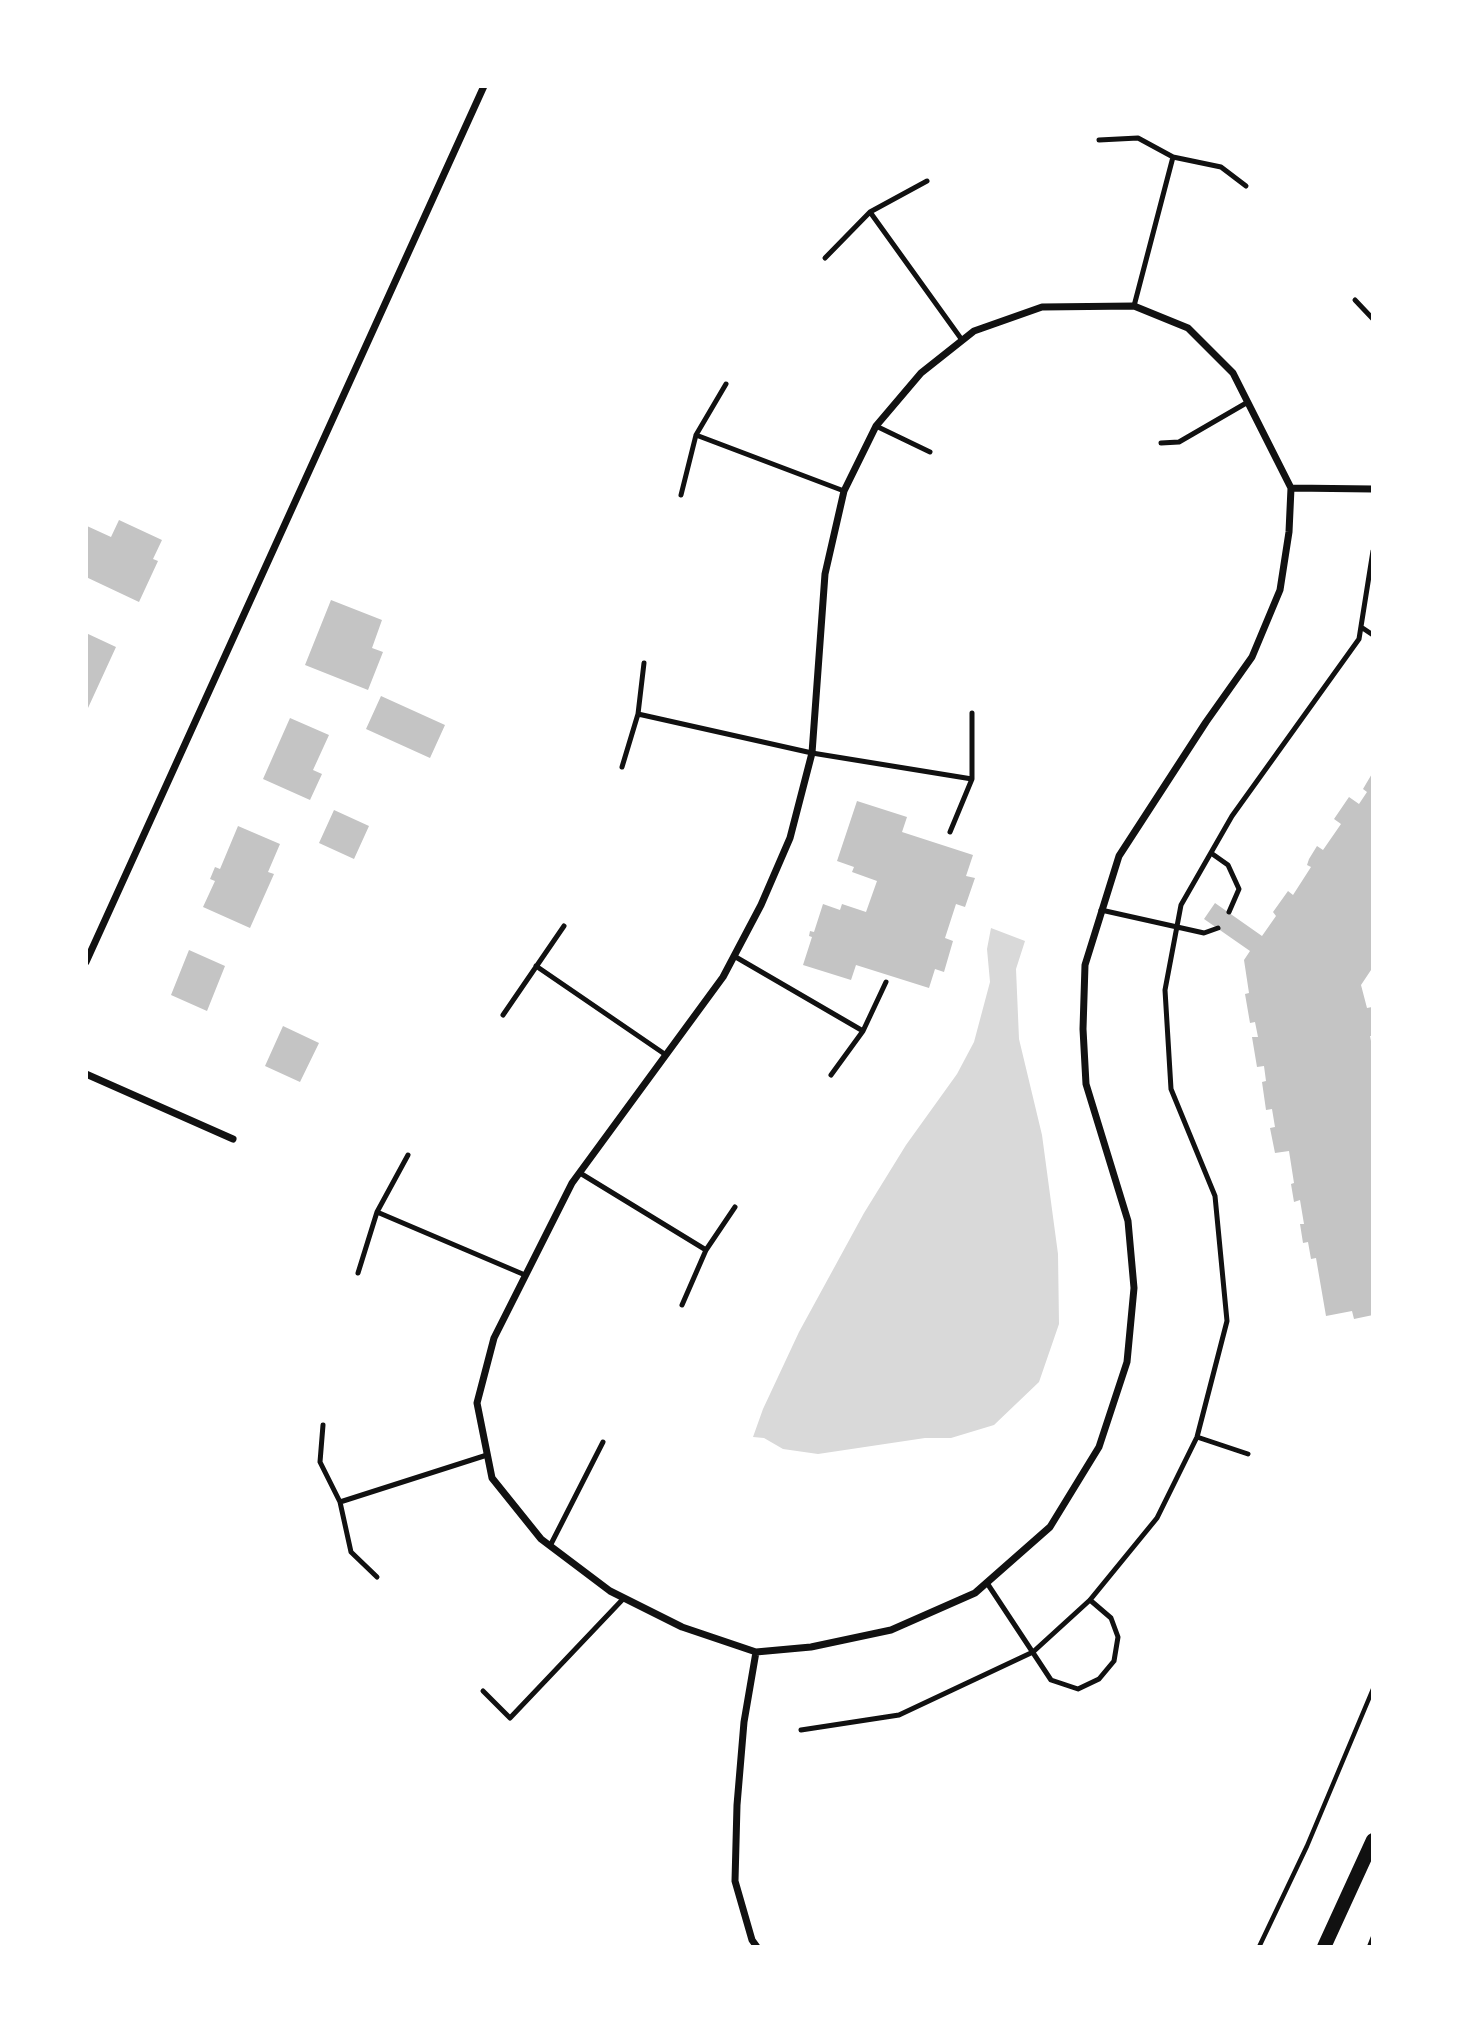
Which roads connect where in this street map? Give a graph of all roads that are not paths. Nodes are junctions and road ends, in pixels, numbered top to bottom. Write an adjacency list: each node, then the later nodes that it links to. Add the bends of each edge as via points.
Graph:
1 (484, 86): 39 (street)
2 (1099, 140): 3 (lane, via 1138,138)
3 (1173, 157): 5 (lane, via 1221,167); 9 (lane)
4 (927, 181): 6 (lane)
5 (1246, 186)
6 (870, 212): 7 (lane); 11 (lane)
7 (825, 258)
8 (1355, 300): 10 (lane)
9 (1134, 306): 11 (street, via 1042,307 974,331); 13 (street, via 1188,328 1233,373)
10 (1373, 319)
11 (962, 340): 14 (street, via 921,373)
12 (726, 384): 15 (lane)
13 (1248, 402): 16 (lane, via 1179,442); 18 (street)
14 (876, 426): 17 (lane); 20 (street)
15 (696, 435): 20 (lane); 21 (lane)
16 (1161, 443)
17 (930, 452)
18 (1291, 488): 19 (street); 33 (street, via 1280,590 1252,657 1119,856)
19 (1373, 489)
20 (844, 491): 28 (street, via 825,574)
21 (681, 495)
22 (1373, 551): 23 (lane)
23 (1361, 627): 24 (lane); 32 (lane, via 1359,639 1231,816)
24 (1373, 635)
25 (644, 663): 27 (lane)
26 (972, 713): 30 (lane)
27 (638, 714): 28 (lane); 29 (lane)
28 (812, 753): 30 (lane); 38 (street, via 790,838)
29 (622, 767)
30 (972, 779): 31 (lane)
31 (950, 832)
32 (1211, 853): 34 (lane, via 1228,865 1239,889); 36 (lane, via 1181,905)
33 (1101, 910): 36 (lane); 64 (street, via 1085,965 1086,1084 1128,1221 1134,1287 1126,1362 1099,1447 1050,1527)
34 (1229, 912)
35 (564, 926): 40 (lane)
36 (1177, 928): 37 (lane, via 1204,933); 57 (lane, via 1165,990 1171,1089 1215,1196 1227,1321)
37 (1218, 928)
38 (734, 956): 43 (lane); 44 (street)
39 (86, 962)
40 (536, 966): 42 (lane); 44 (lane)
41 (886, 982): 43 (lane)
42 (503, 1015)
43 (863, 1031): 46 (lane)
44 (666, 1055): 49 (street)
45 (86, 1074): 47 (street)
46 (831, 1074)
47 (233, 1139)
48 (408, 1155): 51 (lane)
49 (580, 1172): 52 (lane); 54 (street)
50 (735, 1206): 52 (lane)
51 (377, 1212): 53 (lane); 54 (lane)
52 (706, 1250): 55 (lane)
53 (358, 1273)
54 (525, 1275): 60 (street, via 494,1338 477,1403)
55 (682, 1305)
56 (323, 1425): 61 (lane, via 320,1462)
57 (1197, 1437): 59 (lane); 66 (lane, via 1157,1518)
58 (603, 1442): 62 (lane)
59 (1248, 1454)
60 (487, 1455): 61 (lane); 62 (street, via 492,1478)
61 (340, 1502): 63 (lane, via 351,1552)
62 (550, 1546): 65 (street)
63 (377, 1577)
64 (987, 1583): 67 (street, via 975,1593 891,1630 811,1647); 68 (lane)
65 (624, 1598): 67 (street, via 682,1627); 69 (lane, via 510,1718)
66 (1090, 1600): 68 (lane); 68 (lane, via 1111,1618 1118,1637 1114,1661 1099,1679 1078,1689 1051,1680)
67 (756, 1652): 72 (street, via 744,1722 735,1881)
68 (1032, 1652): 70 (lane, via 899,1715)
69 (483, 1691)
70 (801, 1730)
71 (1373, 1840): 73 (main road)
72 (757, 1947)
73 (1324, 1947)

